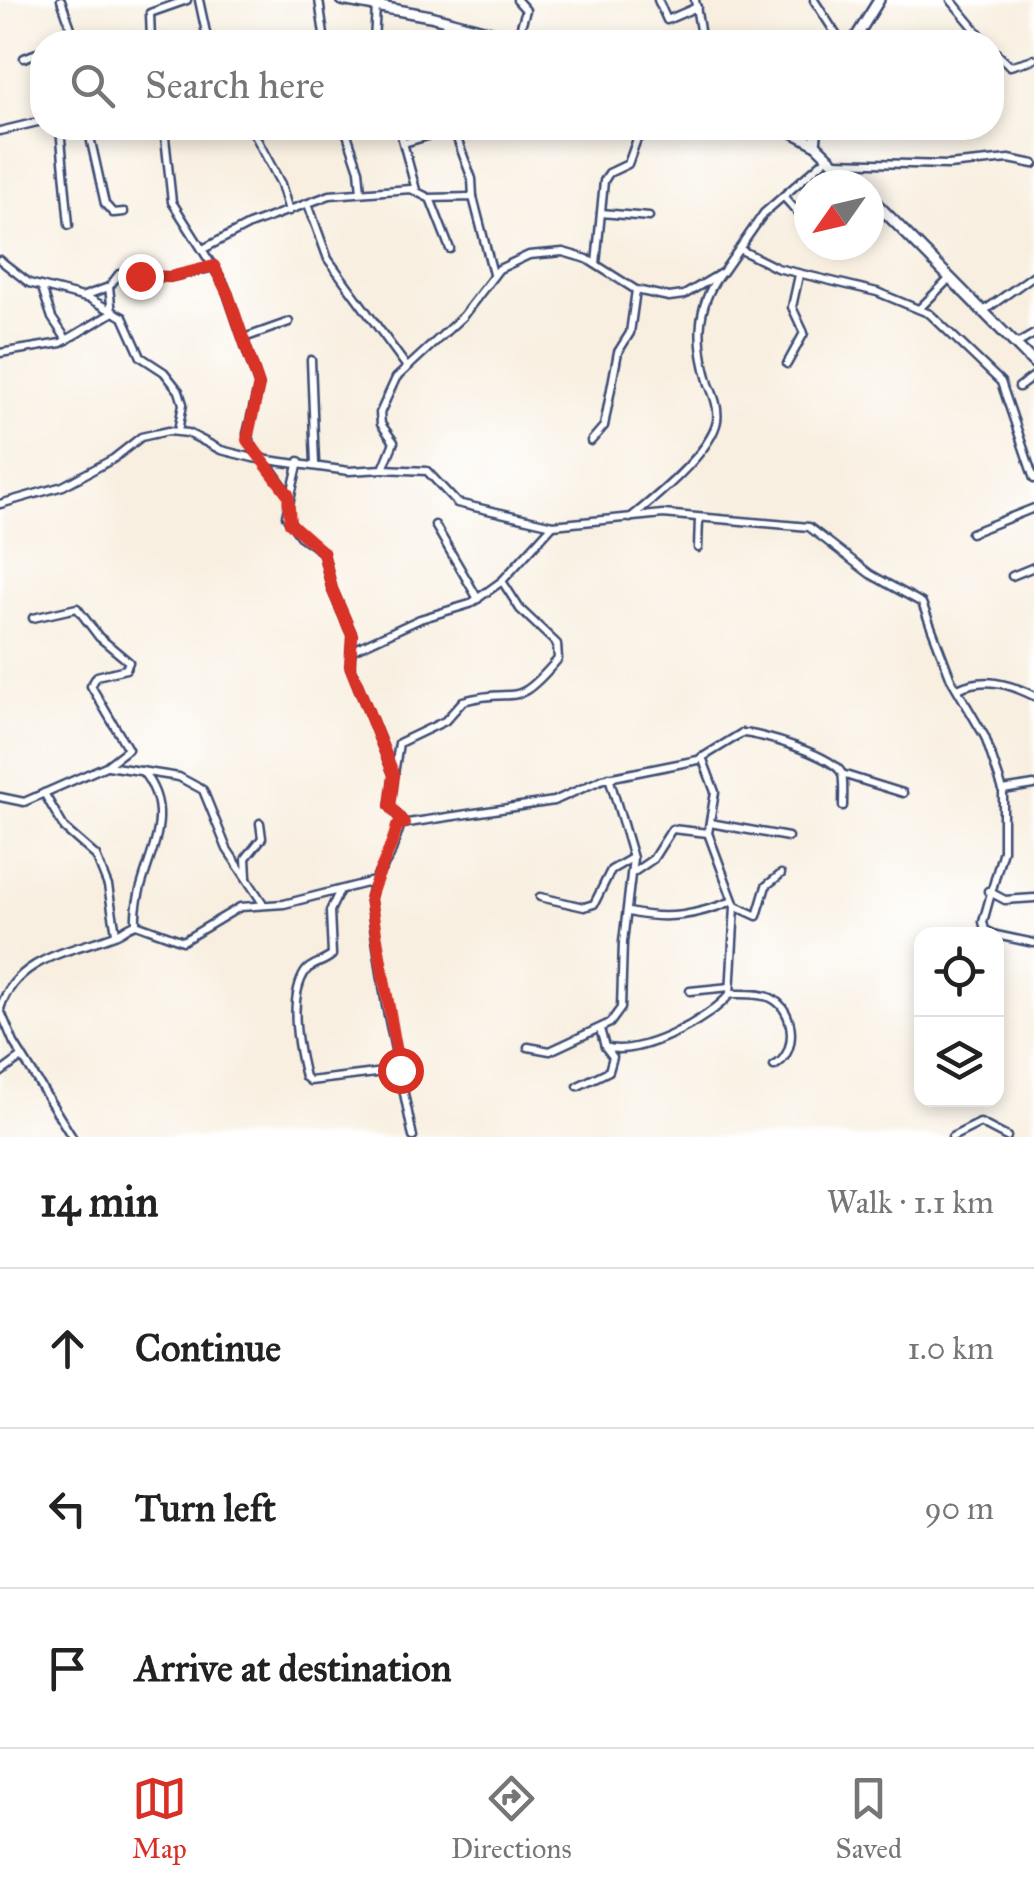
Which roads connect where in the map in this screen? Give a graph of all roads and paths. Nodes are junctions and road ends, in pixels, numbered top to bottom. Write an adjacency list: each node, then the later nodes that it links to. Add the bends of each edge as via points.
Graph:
1 (61, 0): 14 (street)
2 (187, 0): 15 (street, via 150,14)
3 (199, 0): 16 (street)
4 (319, 0): 17 (street)
5 (342, 0): 12 (street)
6 (518, 0): 21 (street, via 526,13)
7 (658, 0): 11 (street, via 665,20)
8 (814, 0): 23 (street)
9 (879, 0): 24 (street)
10 (951, 0): 25 (street)
11 (696, 4): 22 (street)
12 (376, 6): 13 (street); 18 (street)
13 (446, 21): 19 (street); 20 (street)
14 (70, 30)
15 (151, 30)
16 (205, 30)
17 (323, 30)
18 (375, 30)
19 (445, 30)
20 (479, 30)
21 (517, 30)
22 (700, 30)
23 (833, 30)
24 (860, 30)
25 (976, 30)
26 (30, 56): 27 (street)
27 (24, 58)
28 (1034, 59): 29 (street, via 1010,66)
29 (1004, 60)
30 (30, 124): 31 (street)
31 (0, 131)
32 (61, 140): 60 (street)
33 (91, 140): 57 (street, via 105,204)
34 (165, 140): 62 (street, via 172,202)
35 (256, 140): 55 (street)
36 (350, 140): 49 (street)
37 (403, 140): 43 (street)
38 (414, 140): 43 (street)
39 (458, 140): 52 (street)
40 (637, 140): 58 (street, via 628,164 606,176)
41 (808, 140): 44 (street)
42 (816, 140): 44 (street)
43 (404, 143): 48 (street)
44 (815, 144): 45 (street)
45 (830, 160): 46 (street); 47 (street); 50 (street)
46 (1034, 164)
47 (841, 170)
48 (416, 190): 49 (street); 51 (street)
49 (361, 192): 53 (street)
50 (782, 196): 54 (street); 61 (street)
51 (430, 198): 52 (street); 63 (street)
52 (472, 198): 70 (street)
53 (308, 204): 55 (street); 88 (street, via 328,259)
54 (794, 209)
55 (289, 210): 62 (street)
56 (884, 211): 71 (street)
57 (124, 212)
58 (601, 214): 59 (street); 65 (street)
59 (649, 217)
60 (69, 226)
61 (738, 248): 67 (street); 68 (street)
62 (203, 249): 66 (street)
63 (450, 249)
64 (0, 260): 73 (street)
65 (596, 264): 70 (street, via 554,252 518,258); 74 (street)
66 (214, 266): 72 (street, via 170,277 124,272); 81 (street)
67 (720, 274): 74 (street, via 678,297); 103 (street, via 700,318 716,427 700,451)
68 (799, 275): 76 (street); 87 (street, via 792,307 804,334)
69 (1034, 275): 77 (street)
70 (493, 276): 88 (street, via 463,316)
71 (951, 278): 76 (street); 77 (street)
72 (109, 287): 75 (street); 78 (street)
73 (42, 288): 75 (street); 82 (street)
74 (636, 290): 92 (street, via 604,426)
75 (83, 296): 78 (street)
76 (920, 308): 94 (street, via 994,373)
77 (984, 310): 83 (street)
78 (112, 313): 82 (street); 91 (street, via 126,320 141,358 179,391)
79 (289, 322): 81 (street)
80 (1034, 334): 83 (street)
81 (244, 338): 95 (street, via 259,385 247,434)
82 (66, 340): 84 (street)
83 (1015, 345): 86 (street)
84 (0, 353)
85 (311, 360): 97 (street)
86 (1034, 363)
87 (787, 364)
88 (407, 367): 98 (street, via 380,412 394,442)
89 (1034, 376): 90 (street)
90 (1019, 387)
91 (178, 431): 95 (street); 101 (street, via 141,437 63,486)
92 (592, 441)
93 (1034, 442): 94 (street)
94 (1025, 444): 99 (street)
95 (261, 459): 96 (street); 100 (street)
96 (299, 462): 97 (street); 100 (street)
97 (315, 464): 98 (street)
98 (383, 469): 105 (street, via 428,470 457,502)
99 (1034, 479)
100 (288, 494): 114 (street, via 290,523 323,552 352,635)
101 (0, 504)
102 (1034, 508): 107 (street)
103 (629, 518): 104 (street); 105 (street)
104 (699, 519): 108 (street); 115 (street, via 814,529 870,574 922,603)
105 (552, 524): 111 (street)
106 (435, 525): 112 (street)
107 (971, 534)
108 (698, 548)
109 (1034, 567): 110 (street)
110 (1012, 576)
111 (502, 581): 112 (street); 121 (street, via 557,644 558,659 536,687 513,698 463,701 444,721 400,743)
112 (478, 599): 114 (street)
113 (34, 618): 118 (street, via 77,608 130,662 92,682 127,743)
114 (350, 651): 121 (street, via 350,666)
115 (958, 689): 116 (street, via 1003,683); 124 (street)
116 (1034, 696)
117 (702, 757): 120 (street, via 748,732 825,758); 122 (street); 131 (street, via 715,792)
118 (106, 766): 119 (street); 125 (street)
119 (142, 770): 137 (street, via 180,777 203,790 227,849); 148 (street, via 159,794 160,842)
120 (842, 774): 126 (street); 128 (street)
121 (394, 775): 129 (street, via 390,806)
122 (609, 777): 129 (street, via 546,803); 134 (street)
123 (1034, 785): 124 (street)
124 (1003, 790): 141 (street, via 1003,850)
125 (44, 793): 127 (street, via 24,802); 150 (street, via 65,828 96,856)
126 (903, 793)
127 (0, 796)
128 (843, 806)
129 (404, 823): 138 (street)
130 (260, 824): 137 (street, via 264,833 246,858)
131 (710, 824): 132 (street); 133 (street)
132 (708, 833): 135 (street, via 672,830 653,859); 146 (street)
133 (788, 837)
134 (634, 858): 135 (street); 142 (street, via 611,870 594,904)
135 (634, 872): 147 (street)
136 (781, 874): 146 (street, via 766,886 758,916)
137 (248, 878): 145 (street)
138 (374, 881): 139 (street); 144 (street)
139 (354, 886): 140 (street); 144 (street)
140 (340, 890): 145 (street); 162 (street, via 330,911 332,955 306,970 300,985 305,1077 310,1082)
141 (988, 891): 143 (street, via 1005,900); 149 (street)
142 (540, 897)
143 (1034, 898)
144 (370, 899): 162 (street)
145 (263, 903): 148 (street, via 227,914 183,941)
146 (734, 904): 147 (street, via 678,918); 154 (street)
147 (629, 912): 157 (street, via 621,1008)
148 (136, 924): 150 (street)
149 (984, 927)
150 (116, 934): 155 (street, via 65,947)
151 (1004, 937): 152 (street)
152 (1034, 943)
153 (690, 991): 154 (street)
154 (730, 991): 159 (street, via 712,1012 670,1035 630,1050); 161 (street, via 764,996 780,1008 792,1042 788,1056)
155 (2, 999): 156 (street)
156 (0, 1010): 160 (street)
157 (600, 1029): 158 (street, via 550,1051); 159 (street)
158 (528, 1047)
159 (605, 1047): 164 (street, via 612,1057 609,1070)
160 (22, 1057): 163 (street); 165 (street)
161 (774, 1066)
162 (400, 1070): 166 (street)
163 (0, 1072)
164 (578, 1086)
165 (72, 1137)
166 (413, 1137)
167 (952, 1137): 168 (street, via 980,1123)
168 (1007, 1137)

